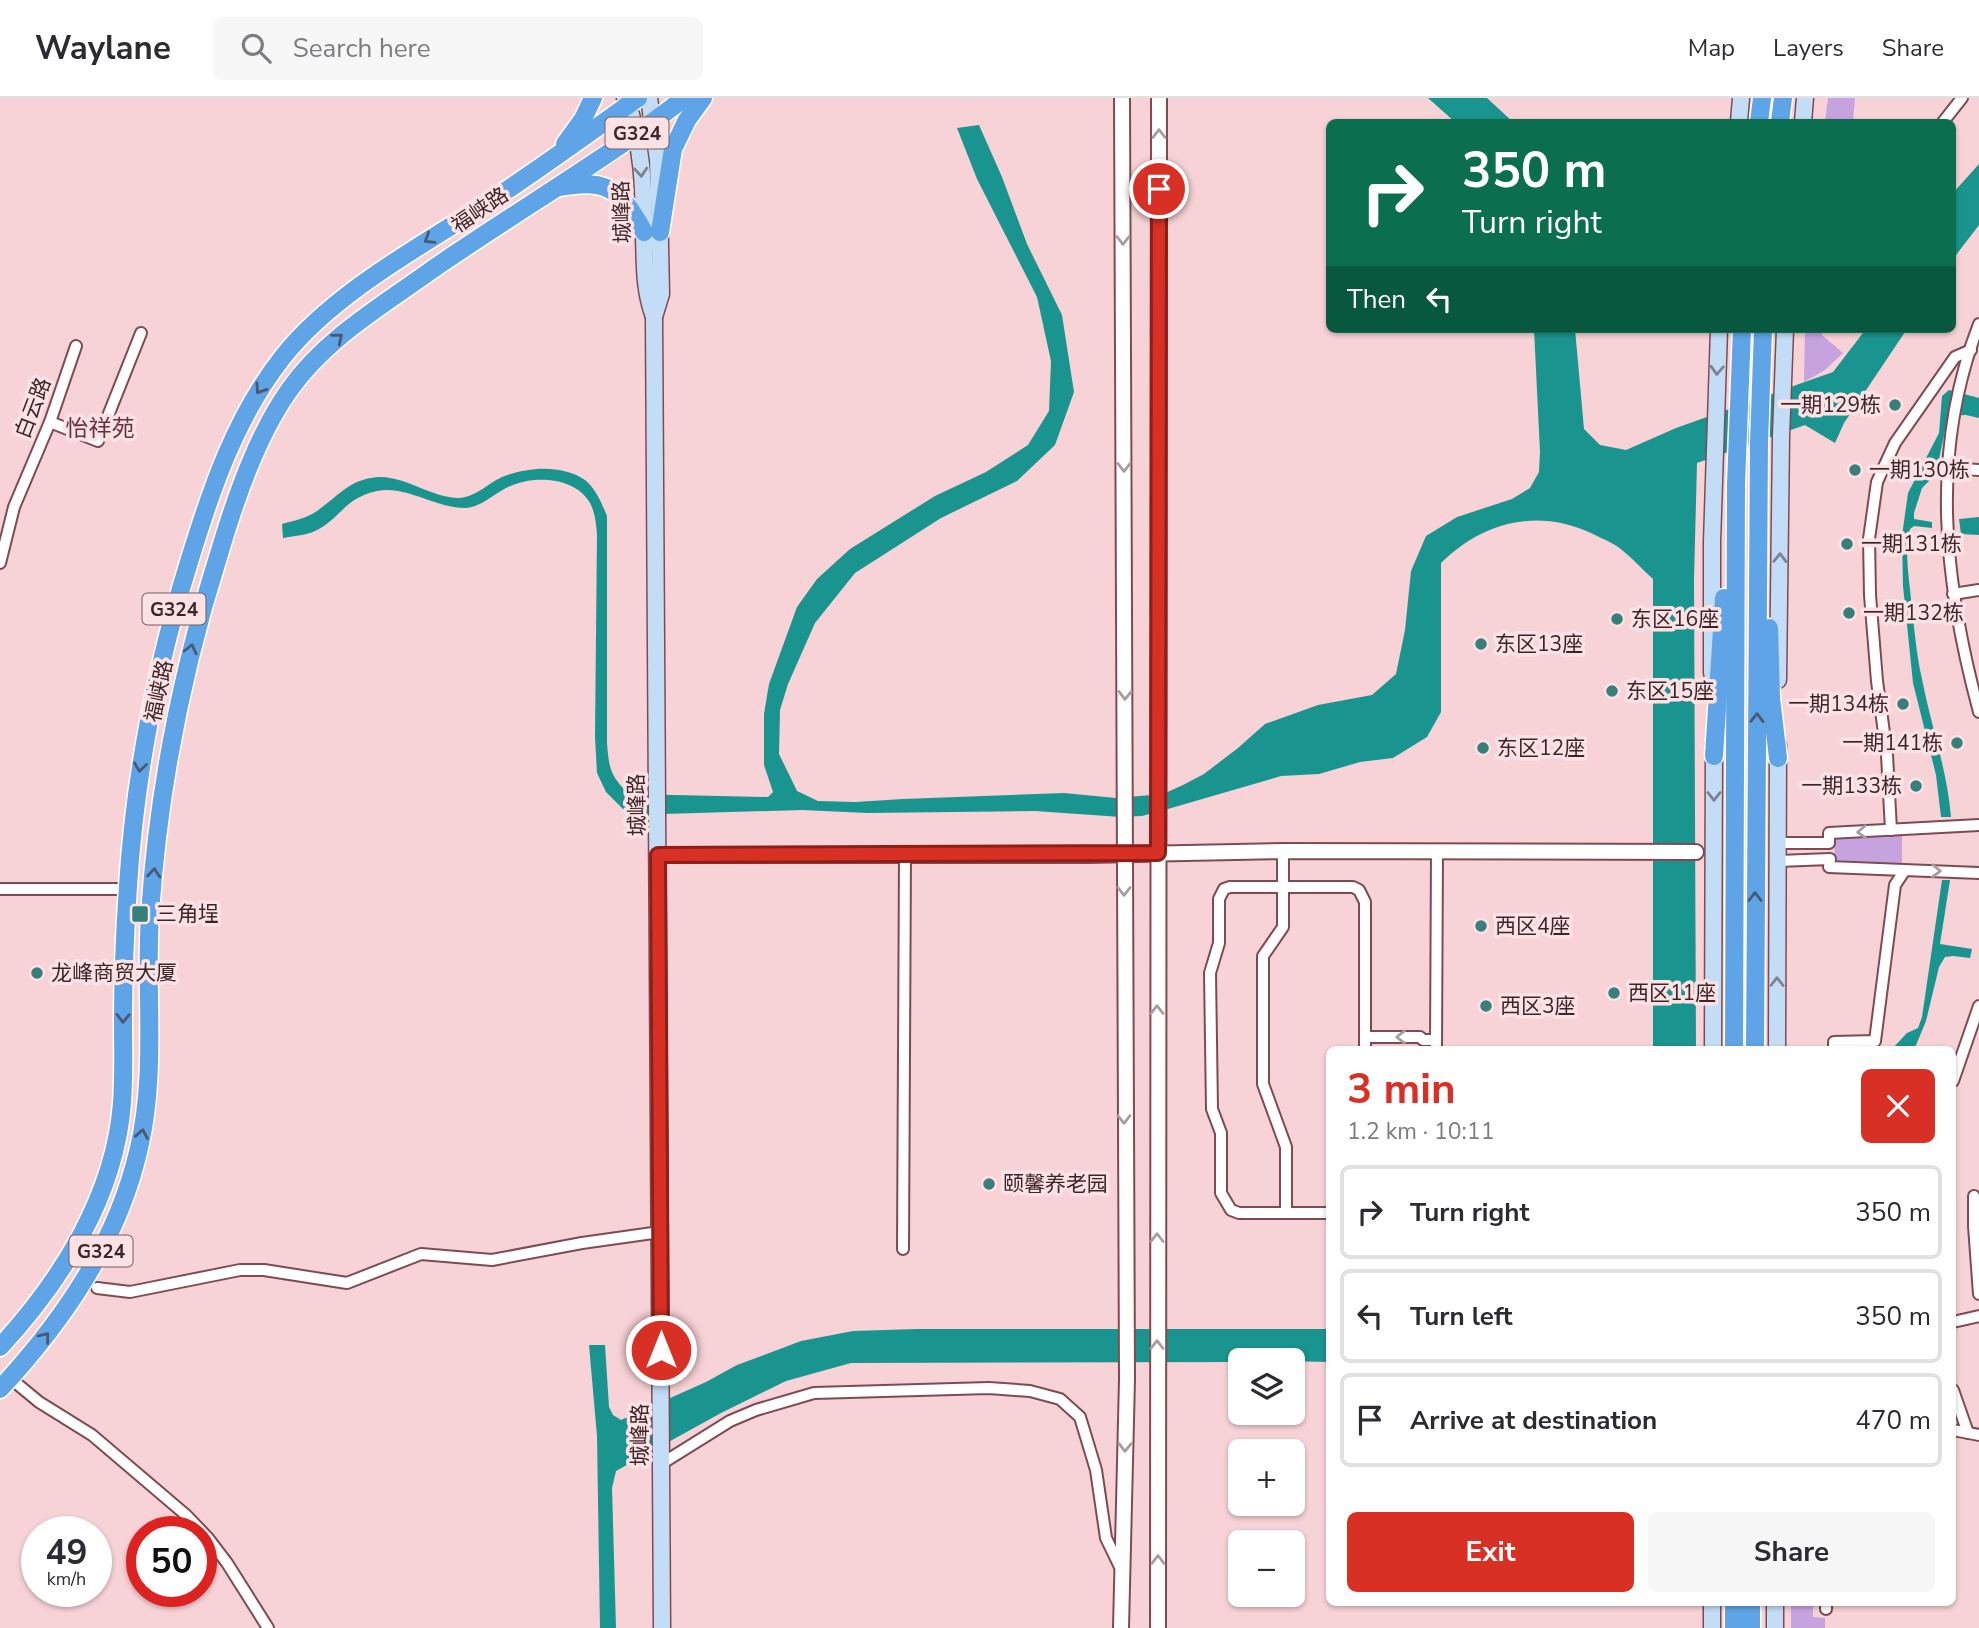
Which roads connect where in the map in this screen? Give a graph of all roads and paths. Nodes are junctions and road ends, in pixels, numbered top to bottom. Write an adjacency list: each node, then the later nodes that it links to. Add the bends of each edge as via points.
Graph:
1 (593, 98): 20 (highway, via 583,120)
2 (649, 98): 18 (main road, 城峰路)
3 (685, 98): 18 (highway, 福峡路 / G324)
4 (703, 98): 25 (highway, via 673,149)
5 (1122, 98): 53 (street, one-way to 53)
6 (1159, 98): 52 (street, one-way to 6)
7 (1741, 98): 13 (main road)
8 (1762, 98): 14 (highway)
9 (1783, 98): 15 (highway)
10 (1805, 98): 16 (main road)
11 (1962, 98): 17 (street)
12 (630, 100): 19 (main road, 城峰路); 20 (highway, 福峡路 / G324)
13 (1739, 119)
14 (1759, 119)
15 (1780, 119)
16 (1803, 119)
17 (1945, 119)
18 (652, 121): 19 (highway, 福峡路 / G324); 23 (main road, 城峰路)
19 (636, 134): 22 (highway, 福峡路 / G324); 23 (main road, 城峰路, one-way to 23)
20 (548, 163): 21 (highway, 福峡路 / G324)
21 (521, 181): 24 (highway); 61 (highway, 福峡路 / G324, one-way to 61, via 402,257 332,309 292,345 259,389 211,491 173,614 143,749)
22 (553, 189): 24 (highway, 福峡路 / G324); 25 (highway, via 591,184 606,187 617,192)
23 (651, 198): 25 (main road, 城峰路)
24 (535, 201): 83 (highway, 福峡路 / G324, one-way to 24, via 64,1312 95,1261 125,1195 139,1149 146,1107 150,917 160,807 197,625 242,484 289,389 323,351)
25 (652, 232): 54 (main road, 城峰路, via 645,294 654,317)
26 (1979, 324): 33 (street)
27 (141, 332): 34 (street, via 98,441)
28 (1719, 333): 43 (main road, one-way to 43)
29 (1742, 333): 38 (highway)
30 (1763, 333): 35 (highway)
31 (1785, 333): 44 (main road, one-way to 31)
32 (76, 346): 34 (street, 白云路)
33 (1971, 350): 36 (street, via 1954,417); 46 (street, via 1955,357 1895,443 1877,482 1869,539 1870,595 1888,755)
34 (50, 422): 39 (street, 白云路, via 14,507)
35 (1759, 443): 44 (highway); 69 (highway, one-way to 35)
36 (1948, 468): 37 (street); 41 (street, via 1946,513)
37 (1979, 471)
38 (1737, 491): 43 (highway, via 1726,548); 68 (highway)
39 (0, 563)
40 (1979, 590): 41 (street)
41 (1953, 594): 42 (street)
42 (1979, 712)
43 (1714, 756): 51 (main road, one-way to 51)
44 (1777, 758): 47 (main road)
45 (1979, 825): 46 (street)
46 (1891, 830): 47 (street, one-way to 47, via 1829,833 1829,843)
47 (1777, 843): 56 (main road)
48 (1283, 851): 49 (street); 52 (street); 59 (street)
49 (1437, 851): 50 (street); 66 (street)
50 (1696, 852): 51 (street)
51 (1713, 852): 67 (main road)
52 (1158, 853): 53 (street); 95 (street, one-way to 52)
53 (1124, 854): 55 (street); 87 (street, one-way to 87)
54 (658, 855): 55 (street); 76 (main road, 城峰路)
55 (905, 856): 77 (street)
56 (1777, 861): 57 (street, via 1830,859 1829,867); 70 (main road, one-way to 56)
57 (1905, 870): 58 (street, one-way to 58); 71 (street, via 1895,885 1875,1041 1834,1042)
58 (1979, 873)
59 (1283, 887): 64 (street, via 1353,887 1362,895); 74 (street, via 1283,927 1263,956 1263,1084 1286,1147); 74 (street, via 1230,887 1220,893 1219,943 1210,973 1212,1109 1221,1133 1221,1193 1231,1210 1239,1213)
60 (0, 889): 61 (street)
61 (127, 889): 82 (highway, 福峡路 / G324, one-way to 82, via 122,1104 115,1144 103,1186 77,1244 29,1315)
62 (1979, 1006): 63 (street)
63 (1977, 1021): 72 (street)
64 (1365, 1037): 65 (street); 66 (street, one-way to 64, via 1420,1037)
65 (1366, 1046)
66 (1436, 1046)
67 (1713, 1046)
68 (1734, 1046)
69 (1755, 1046)
70 (1777, 1046)
71 (1834, 1046)
72 (1956, 1074)
73 (1975, 1196): 79 (street)
74 (1286, 1213): 75 (street)
75 (1326, 1213)
76 (660, 1232): 78 (street, via 492,1261 421,1254 347,1283 240,1270 130,1292); 86 (main road, 城峰路)
77 (903, 1249)
78 (97, 1288)
79 (1979, 1294)
80 (1979, 1316): 81 (street)
81 (1956, 1321)
82 (0, 1347)
83 (5, 1384): 92 (street, via 92,1435 186,1515 227,1563)
84 (1956, 1397): 85 (street)
85 (1968, 1427)
86 (662, 1459): 87 (street, via 730,1421 814,1393 1030,1391 1060,1399 1080,1417 1096,1470 1107,1538); 93 (main road, 城峰路)
87 (1122, 1571): 94 (street)
88 (1712, 1606): 96 (main road)
89 (1734, 1606): 97 (highway)
90 (1751, 1606): 98 (highway)
91 (1775, 1606): 99 (main road)
92 (268, 1628)
93 (662, 1628)
94 (1121, 1628)
95 (1158, 1628)
96 (1712, 1628)
97 (1734, 1628)
98 (1751, 1628)
99 (1775, 1628)

